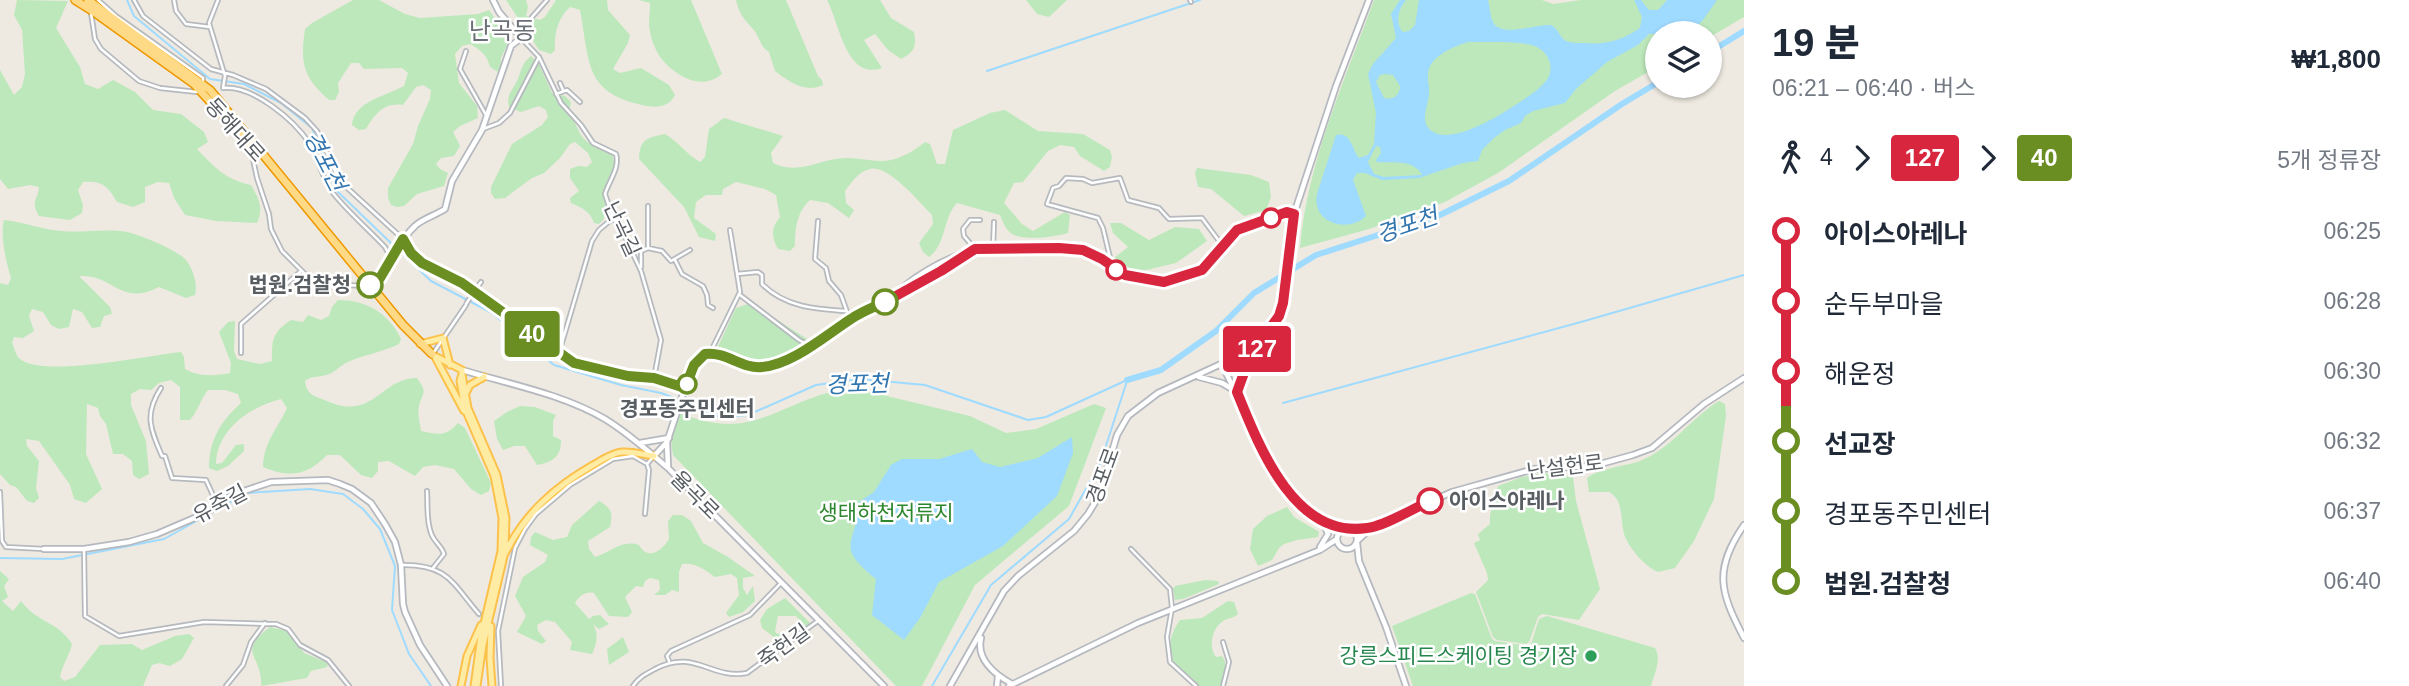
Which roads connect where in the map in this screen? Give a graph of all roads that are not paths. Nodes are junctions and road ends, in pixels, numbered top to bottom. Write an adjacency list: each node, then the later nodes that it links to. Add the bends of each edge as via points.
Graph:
1 (75, 0): 8 (highway, 동해대로)
2 (134, 0): 13 (street, via 143,16 211,69)
3 (174, 0): 9 (street, via 187,24)
4 (218, 0): 9 (street)
5 (493, 0): 10 (street, 난곡길)
6 (547, 0): 10 (street)
7 (1369, 0): 23 (street, 경포로)
8 (92, 2): 16 (highway, 동해대로); 16 (street, via 95,39 101,49 139,80 160,88); 42 (highway, 동해대로, via 223,104)
9 (210, 27): 13 (street)
10 (521, 38): 12 (street, 난곡길); 19 (street, via 511,46)
11 (466, 51): 19 (street, via 460,69)
12 (539, 57): 17 (street, 난곡길); 20 (street, via 510,113)
13 (224, 74): 29 (street, via 266,89 306,118 344,185); 35 (street, via 224,88 250,92 291,123 311,146 332,192)
14 (560, 83): 15 (street)
15 (563, 90): 17 (street); 18 (street)
16 (202, 93): 21 (highway, 동해대로)
17 (556, 94): 24 (street, 난곡길, via 593,143 616,154 605,194)
18 (580, 102)
19 (486, 114): 20 (street)
20 (482, 130): 29 (street, via 452,181 445,209 417,223)
21 (251, 145): 38 (street, via 271,229 282,251); 42 (highway, 동해대로, via 312,223)
22 (648, 206): 31 (street)
23 (1294, 214): 30 (street, via 1287,212 1237,230); 48 (street, 경포로, via 1283,303)
24 (613, 218): 39 (street, 난곡길); 52 (street, via 592,241)
25 (980, 220): 33 (street, via 970,220 963,229)
26 (818, 221): 45 (street, via 815,259 841,295)
27 (994, 222): 32 (street)
28 (730, 230): 40 (street)
29 (401, 242): 35 (street); 52 (street, via 422,263 462,283)
30 (1222, 245): 37 (street, via 1202,270 1164,282); 37 (street, via 1202,218 1169,219 1159,208 1128,200 1120,178 1092,183 1066,178 1053,188 1047,204 1098,218)
31 (648, 248): 36 (street); 39 (street, via 641,251)
32 (993, 248): 33 (street); 37 (street, via 1083,250)
33 (975, 249): 46 (street)
34 (690, 250): 36 (street)
35 (393, 257): 42 (street)
36 (676, 260): 44 (street, via 682,274 703,286)
37 (1112, 268)
38 (301, 271): 42 (street, via 309,278); 51 (street, via 241,324)
39 (641, 271): 60 (street, 난곡길, via 661,340)
40 (737, 274): 43 (street); 45 (street, via 758,272 770,291 804,307)
41 (481, 282): 47 (street, bridge)
42 (370, 285): 49 (highway, 동해대로)
43 (740, 295): 50 (street); 53 (street)
44 (713, 308)
45 (845, 311): 46 (street)
46 (850, 320): 50 (street)
47 (443, 338): 49 (main road); 54 (street); 55 (main road)
48 (1260, 342): 56 (street, 경포로); 64 (street)
49 (421, 344): 54 (highway, 동해대로)
50 (812, 347): 53 (street, via 763,368)
51 (241, 353)
52 (559, 353): 60 (street, via 589,368)
53 (710, 353): 63 (street, via 696,360)
54 (433, 355): 55 (main road, 동해대로); 66 (main road)
55 (450, 365): 57 (main road, 동해대로)
56 (1223, 365): 58 (street, 경포로); 64 (street)
57 (462, 372): 59 (street, 율곡로); 65 (main road); 66 (main road, via 462,397)
58 (1195, 376): 64 (street); 100 (street, 경포로, via 1158,393 1128,416 1088,514 1010,584)
59 (484, 377): 65 (main road, via 470,385); 68 (street, 율곡로, via 580,407)
60 (654, 378): 63 (street)
61 (1744, 378): 78 (street, 난설헌로, via 1652,448 1593,466 1546,467 1503,477 1452,492)
62 (161, 388): 74 (street, via 150,411 153,433 172,478 206,480)
63 (685, 390): 67 (street)
64 (1237, 392): 76 (street, via 1282,484 1303,509)
65 (465, 396): 88 (main road, via 502,495)
66 (471, 424): 95 (main road, via 494,476 502,518 501,551)
67 (668, 440): 68 (street); 69 (street); 71 (street)
68 (639, 443): 69 (street, 율곡로)
69 (654, 456): 70 (street); 71 (street, 율곡로); 88 (main road, via 610,455 567,480 527,518)
70 (647, 464): 75 (street); 99 (street, via 633,456 613,459 570,485 536,514 515,548)
71 (668, 468): 92 (street, 율곡로)
72 (427, 491): 91 (street, via 431,534 444,554)
73 (0, 492): 83 (street, 유죽길, via 6,547)
74 (217, 503): 86 (street, 유죽길, via 206,513 157,534); 90 (street, 유죽길, via 271,482 328,480 340,484 371,503 395,542)
75 (645, 514)
76 (1325, 522): 79 (street); 80 (street); 87 (street, via 1328,534)
77 (1744, 525): 101 (street, via 1728,553 1723,585 1727,605)
78 (1371, 528): 79 (street, 난설헌로); 81 (street, 난설헌로)
79 (1348, 529): 80 (street); 81 (street, via 1356,534)
80 (1337, 538): 82 (street); 87 (street)
81 (1357, 542): 85 (street); 89 (street)
82 (1341, 548): 85 (street); 87 (street)
83 (44, 549): 86 (street, 유죽길)
84 (1131, 549): 94 (street, via 1169,585)
85 (1348, 550): 89 (street)
86 (84, 551): 97 (street, via 85,616 119,636 204,622)
87 (1318, 551): 94 (street)
88 (504, 558): 93 (main road)
89 (1359, 561): 119 (street)
90 (401, 565): 91 (street); 108 (street, 유죽길, via 405,612 420,646)
91 (433, 568): 95 (street, via 451,579)
92 (782, 583): 96 (street, 율곡로); 103 (street, via 750,615 670,651)
93 (492, 607): 110 (main road); 111 (main road)
94 (1172, 608): 105 (street); 117 (street, via 1167,637 1170,662)
95 (483, 613): 109 (main road); 110 (main road)
96 (819, 620): 103 (street, 죽헌길, via 747,673 737,675 680,660); 114 (street, 율곡로)
97 (265, 623): 106 (street); 107 (street, via 288,629 300,645 328,660)
98 (493, 626): 99 (street)
99 (498, 631): 112 (street)
100 (982, 632): 104 (street, via 981,657); 115 (street, 경포로)
101 (1744, 638)
102 (1223, 642): 118 (street, via 1228,662)
103 (669, 662): 113 (street)
104 (999, 675): 105 (street); 116 (street)
105 (1011, 685)
106 (226, 686)
107 (349, 686)
108 (447, 686)
109 (461, 686)
110 (476, 686)
111 (492, 686)
112 (501, 686)
113 (633, 686)
114 (884, 686)
115 (950, 686)
116 (996, 686)
117 (1196, 686)
118 (1223, 686)
119 (1406, 686)

